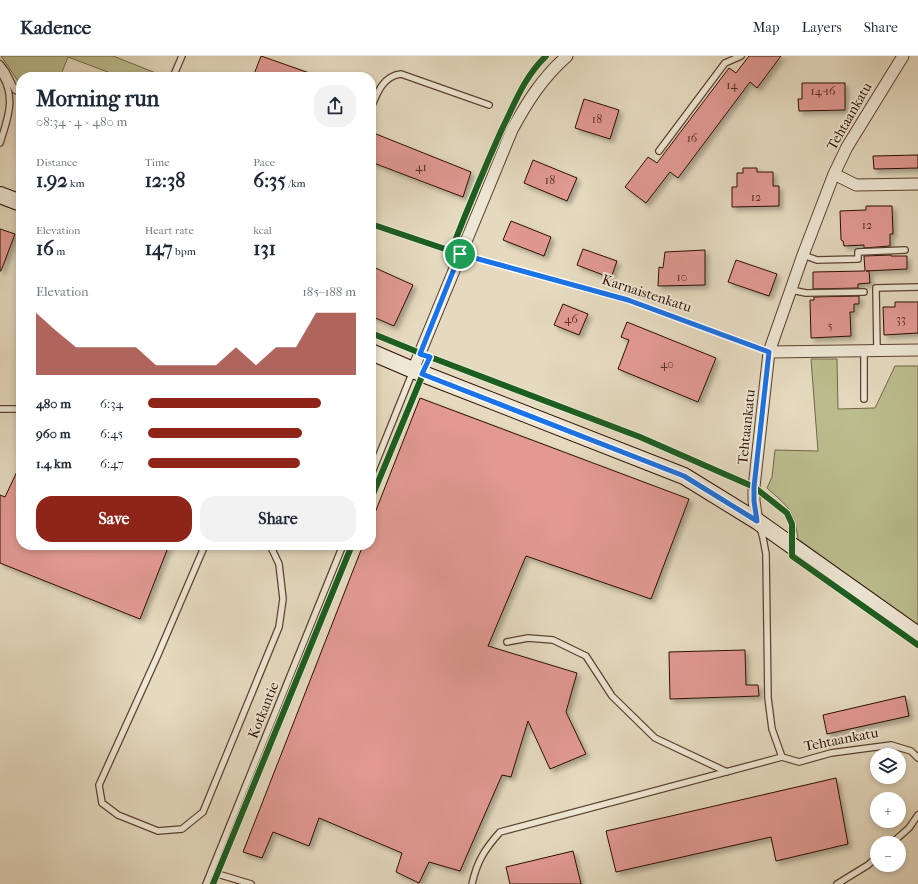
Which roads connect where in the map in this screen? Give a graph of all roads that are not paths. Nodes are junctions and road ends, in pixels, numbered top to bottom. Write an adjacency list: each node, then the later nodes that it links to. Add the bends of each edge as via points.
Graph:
1 (182, 56): 7 (lane)
2 (567, 56): 27 (street, via 541,83 512,130)
3 (741, 56): 12 (lane, via 725,63)
4 (903, 56): 13 (street, Tehtaankatu, via 847,147)
5 (0, 64): 8 (lane)
6 (0, 72): 11 (lane, via 10,92 9,113)
7 (175, 72)
8 (16, 90)
9 (376, 98): 10 (lane, via 389,78 401,74)
10 (489, 105)
11 (0, 143)
12 (659, 151)
13 (834, 174): 14 (street, via 856,185); 18 (street, Tehtaankatu)
14 (918, 184)
15 (0, 195): 16 (street)
16 (16, 201)
17 (906, 250): 18 (lane, via 858,252 858,259 817,260)
18 (803, 255): 20 (street, Tehtaankatu)
19 (918, 286): 24 (lane, via 876,288)
20 (790, 290): 21 (lane, via 806,293); 25 (street, Tehtaankatu)
21 (864, 292)
22 (918, 350): 24 (street)
23 (864, 351): 24 (street); 25 (street); 28 (lane)
24 (877, 351)
25 (769, 352): 32 (street, Tehtaankatu, via 754,487)
26 (376, 354): 27 (street)
27 (413, 370): 31 (lane); 32 (street, via 684,476)
28 (864, 400)
29 (0, 409): 30 (lane)
30 (16, 409)
31 (376, 462)
32 (757, 521): 36 (street); 38 (lane, Tehtaankatu, via 766,554 768,698 772,730)
33 (203, 550): 34 (lane, via 99,785 102,803 118,815 158,831 182,829 203,812 279,627 283,599 279,564)
34 (272, 550)
35 (341, 550): 44 (lane, Kotkantie)
36 (918, 635)
37 (507, 642): 40 (lane, via 528,638 553,640 586,656 612,696 655,738)
38 (782, 757): 39 (lane, Tehtaankatu, via 799,762 831,753 891,745 911,751); 40 (lane)
39 (918, 758)
40 (727, 772): 47 (lane, via 500,832 486,848)
41 (918, 814): 42 (lane)
42 (900, 836)
43 (870, 863): 48 (lane)
44 (211, 872): 45 (lane, Kotkantie); 46 (lane)
45 (206, 884)
46 (251, 884)
47 (472, 884)
48 (837, 884)

